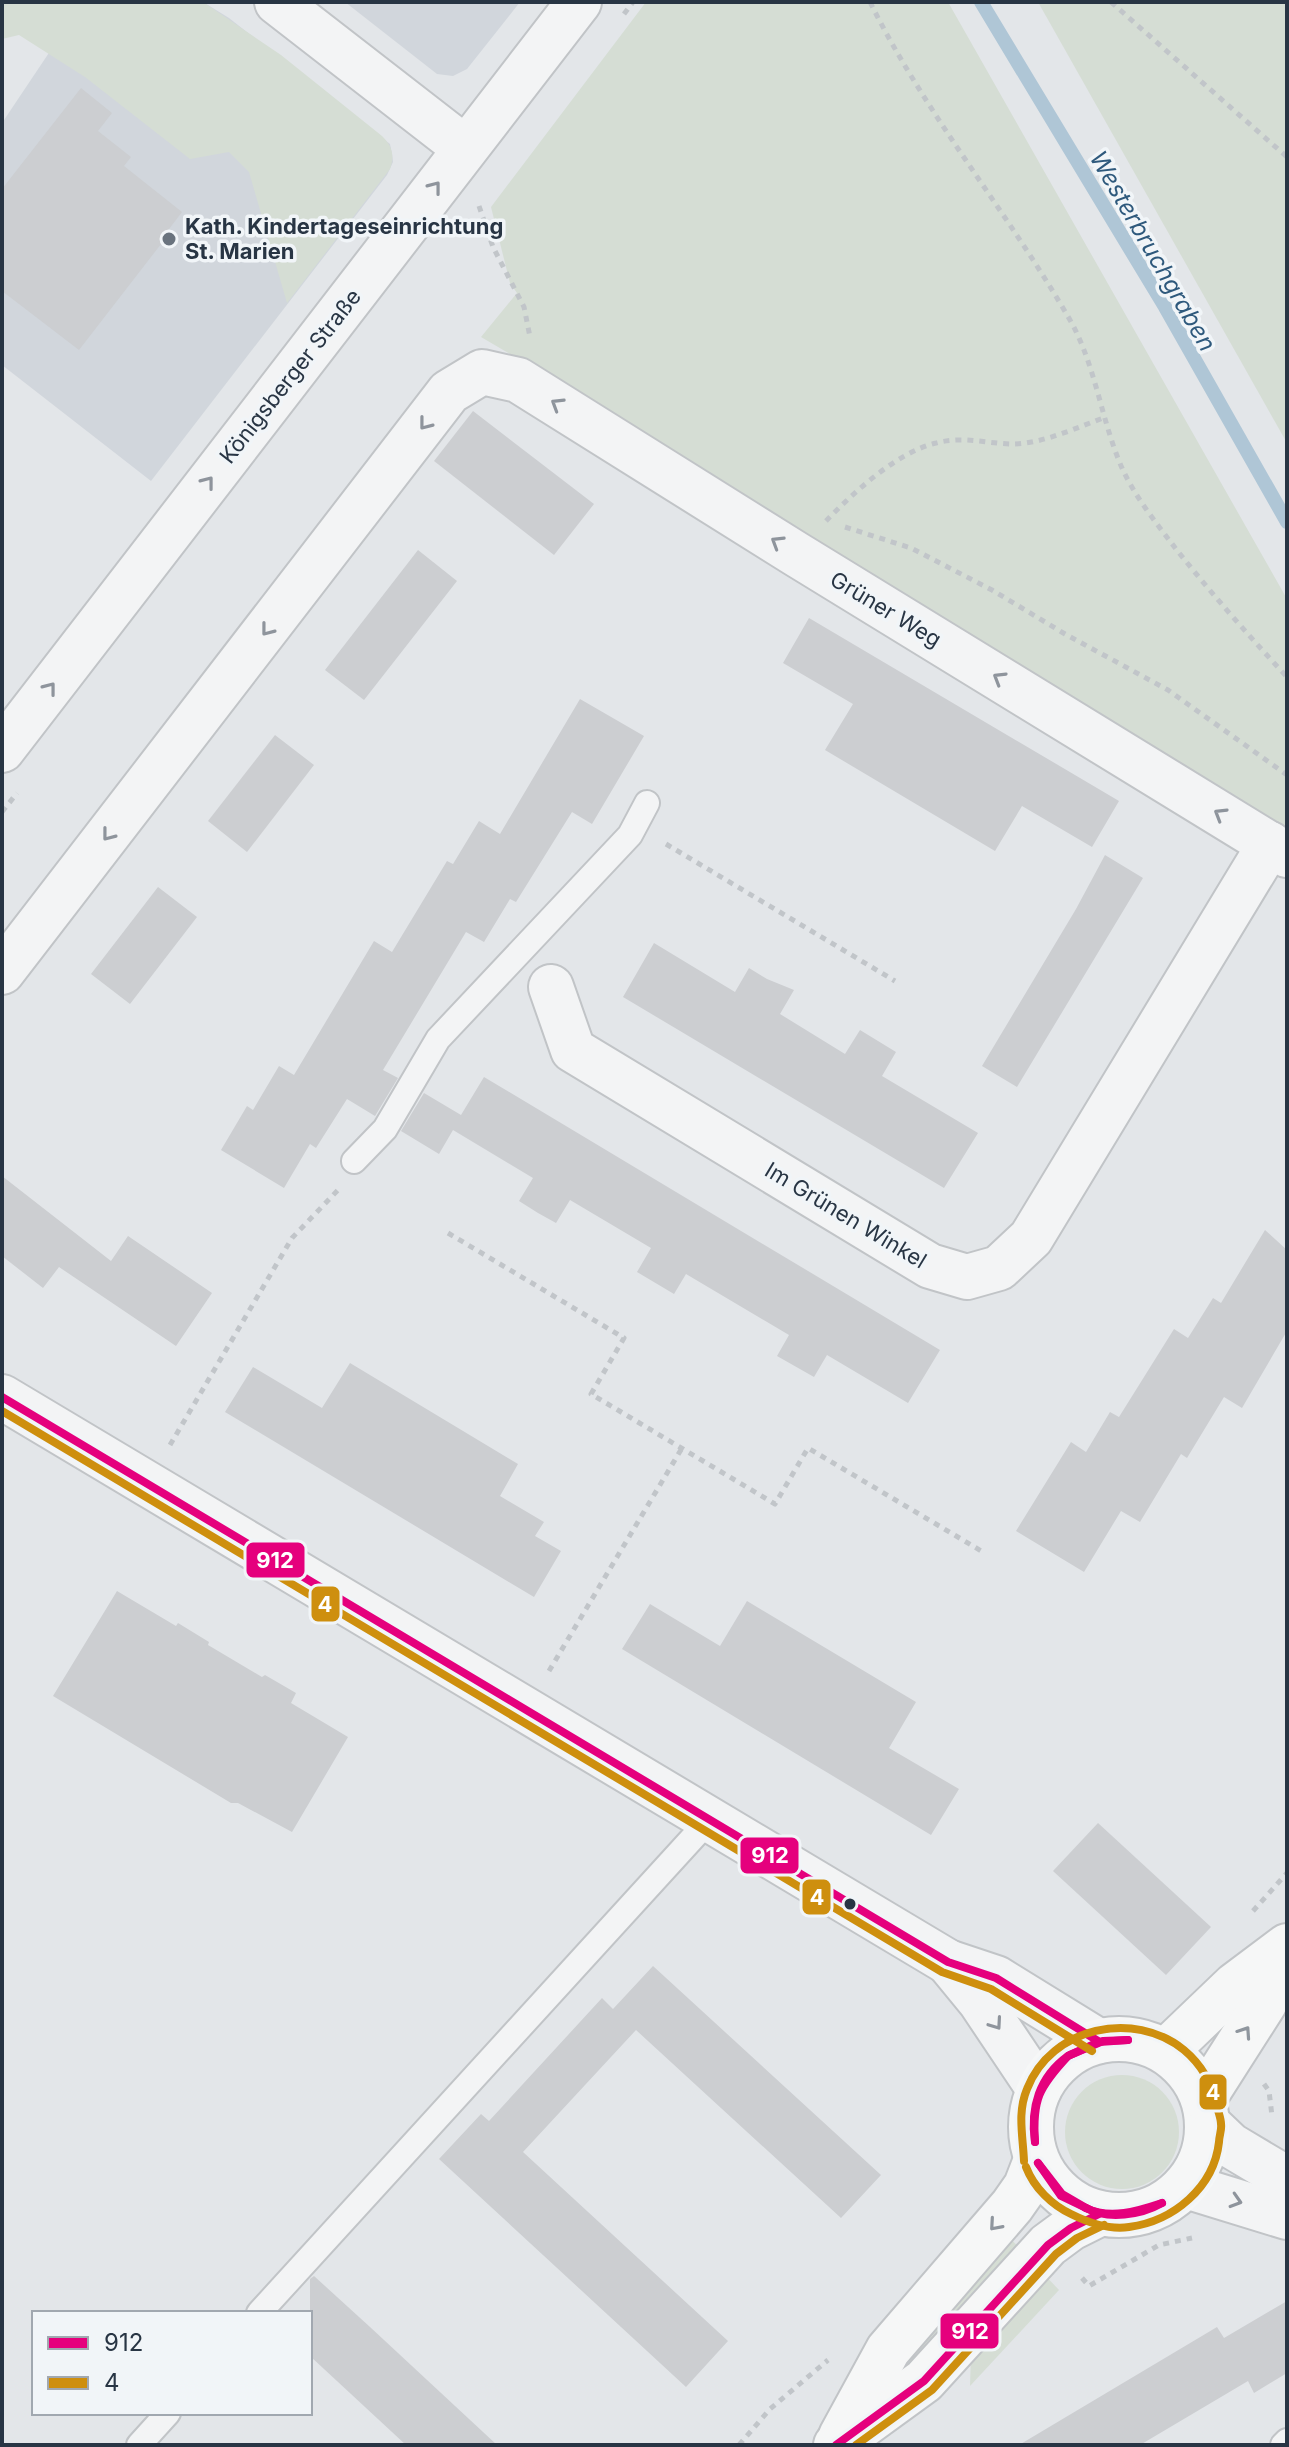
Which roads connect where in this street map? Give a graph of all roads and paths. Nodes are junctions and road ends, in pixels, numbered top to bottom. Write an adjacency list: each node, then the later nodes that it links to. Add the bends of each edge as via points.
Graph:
1 (277, 2): 7 (street)
2 (579, 2): 7 (street, Königsberger Straße)
3 (633, 2): 6 (path)
4 (870, 2): 11 (path, via 931,110 1070,320 1088,356)
5 (1111, 2): 8 (path)
6 (623, 15)
7 (465, 148): 15 (street, Königsberger Straße, one-way to 7)
8 (1287, 157)
9 (478, 204): 10 (path, via 524,307 528,336)
10 (541, 344)
11 (1106, 417): 12 (path, via 1062,434 1013,444 959,439 933,443 902,458 847,499); 14 (path, via 1122,469 1150,514)
12 (826, 522): 13 (path); 13 (path); 16 (path, via 911,548 992,590 1168,690)
13 (804, 536): 19 (street, Grüner Weg, one-way to 13); 21 (street, Grüner Weg, one-way to 21, via 518,380 482,372 449,392)
14 (1287, 677)
15 (2, 750)
16 (1287, 775)
17 (647, 803): 18 (lane)
18 (634, 825): 20 (lane); 22 (path)
19 (1278, 849): 20 (street, Im Grünen Winkel, via 1031,1238 999,1268 967,1277 930,1266 573,1050)
20 (534, 971): 23 (lane, via 438,1039 385,1129)
21 (2, 972)
22 (895, 981)
23 (354, 1161): 27 (path, via 355,1172 292,1238)
24 (448, 1233): 26 (path, via 624,1338 591,1394)
25 (2, 1397): 27 (street)
26 (682, 1448): 28 (path, via 775,1504 808,1448); 29 (path)
27 (147, 1483): 29 (street)
28 (983, 1552)
29 (526, 1710): 30 (street)
30 (710, 1819): 33 (street); 46 (lane)
31 (1287, 1946): 36 (main road, via 1235,1985)
32 (1287, 1957): 35 (main road, one-way to 32, via 1264,2004)
33 (948, 1962): 34 (street, via 996,1978); 37 (street, one-way to 37)
34 (1098, 2041): 36 (main road, via 1122,2038); 37 (main road, via 1063,2059)
35 (1232, 2050): 38 (main road); 40 (path, via 1269,2091)
36 (1166, 2051): 38 (main road, via 1195,2080)
37 (1039, 2089): 39 (main road, via 1032,2113)
38 (1206, 2112): 40 (street, via 1230,2145); 41 (main road, via 1202,2157)
39 (1036, 2160): 43 (main road, via 1055,2189); 45 (main road, one-way to 45, via 1012,2206 888,2350 836,2445 924,2381)
40 (1273, 2171)
41 (1186, 2186): 42 (street, one-way to 42); 43 (main road, via 1146,2212)
42 (1237, 2201): 44 (street); 45 (path, via 1217,2236 1159,2245 1089,2286)
43 (1099, 2214): 45 (main road)
44 (1287, 2217)
45 (1048, 2245)
46 (261, 2311)
47 (838, 2352): 50 (path, via 770,2409)
48 (166, 2415): 49 (lane)
49 (139, 2445)
50 (739, 2445)

